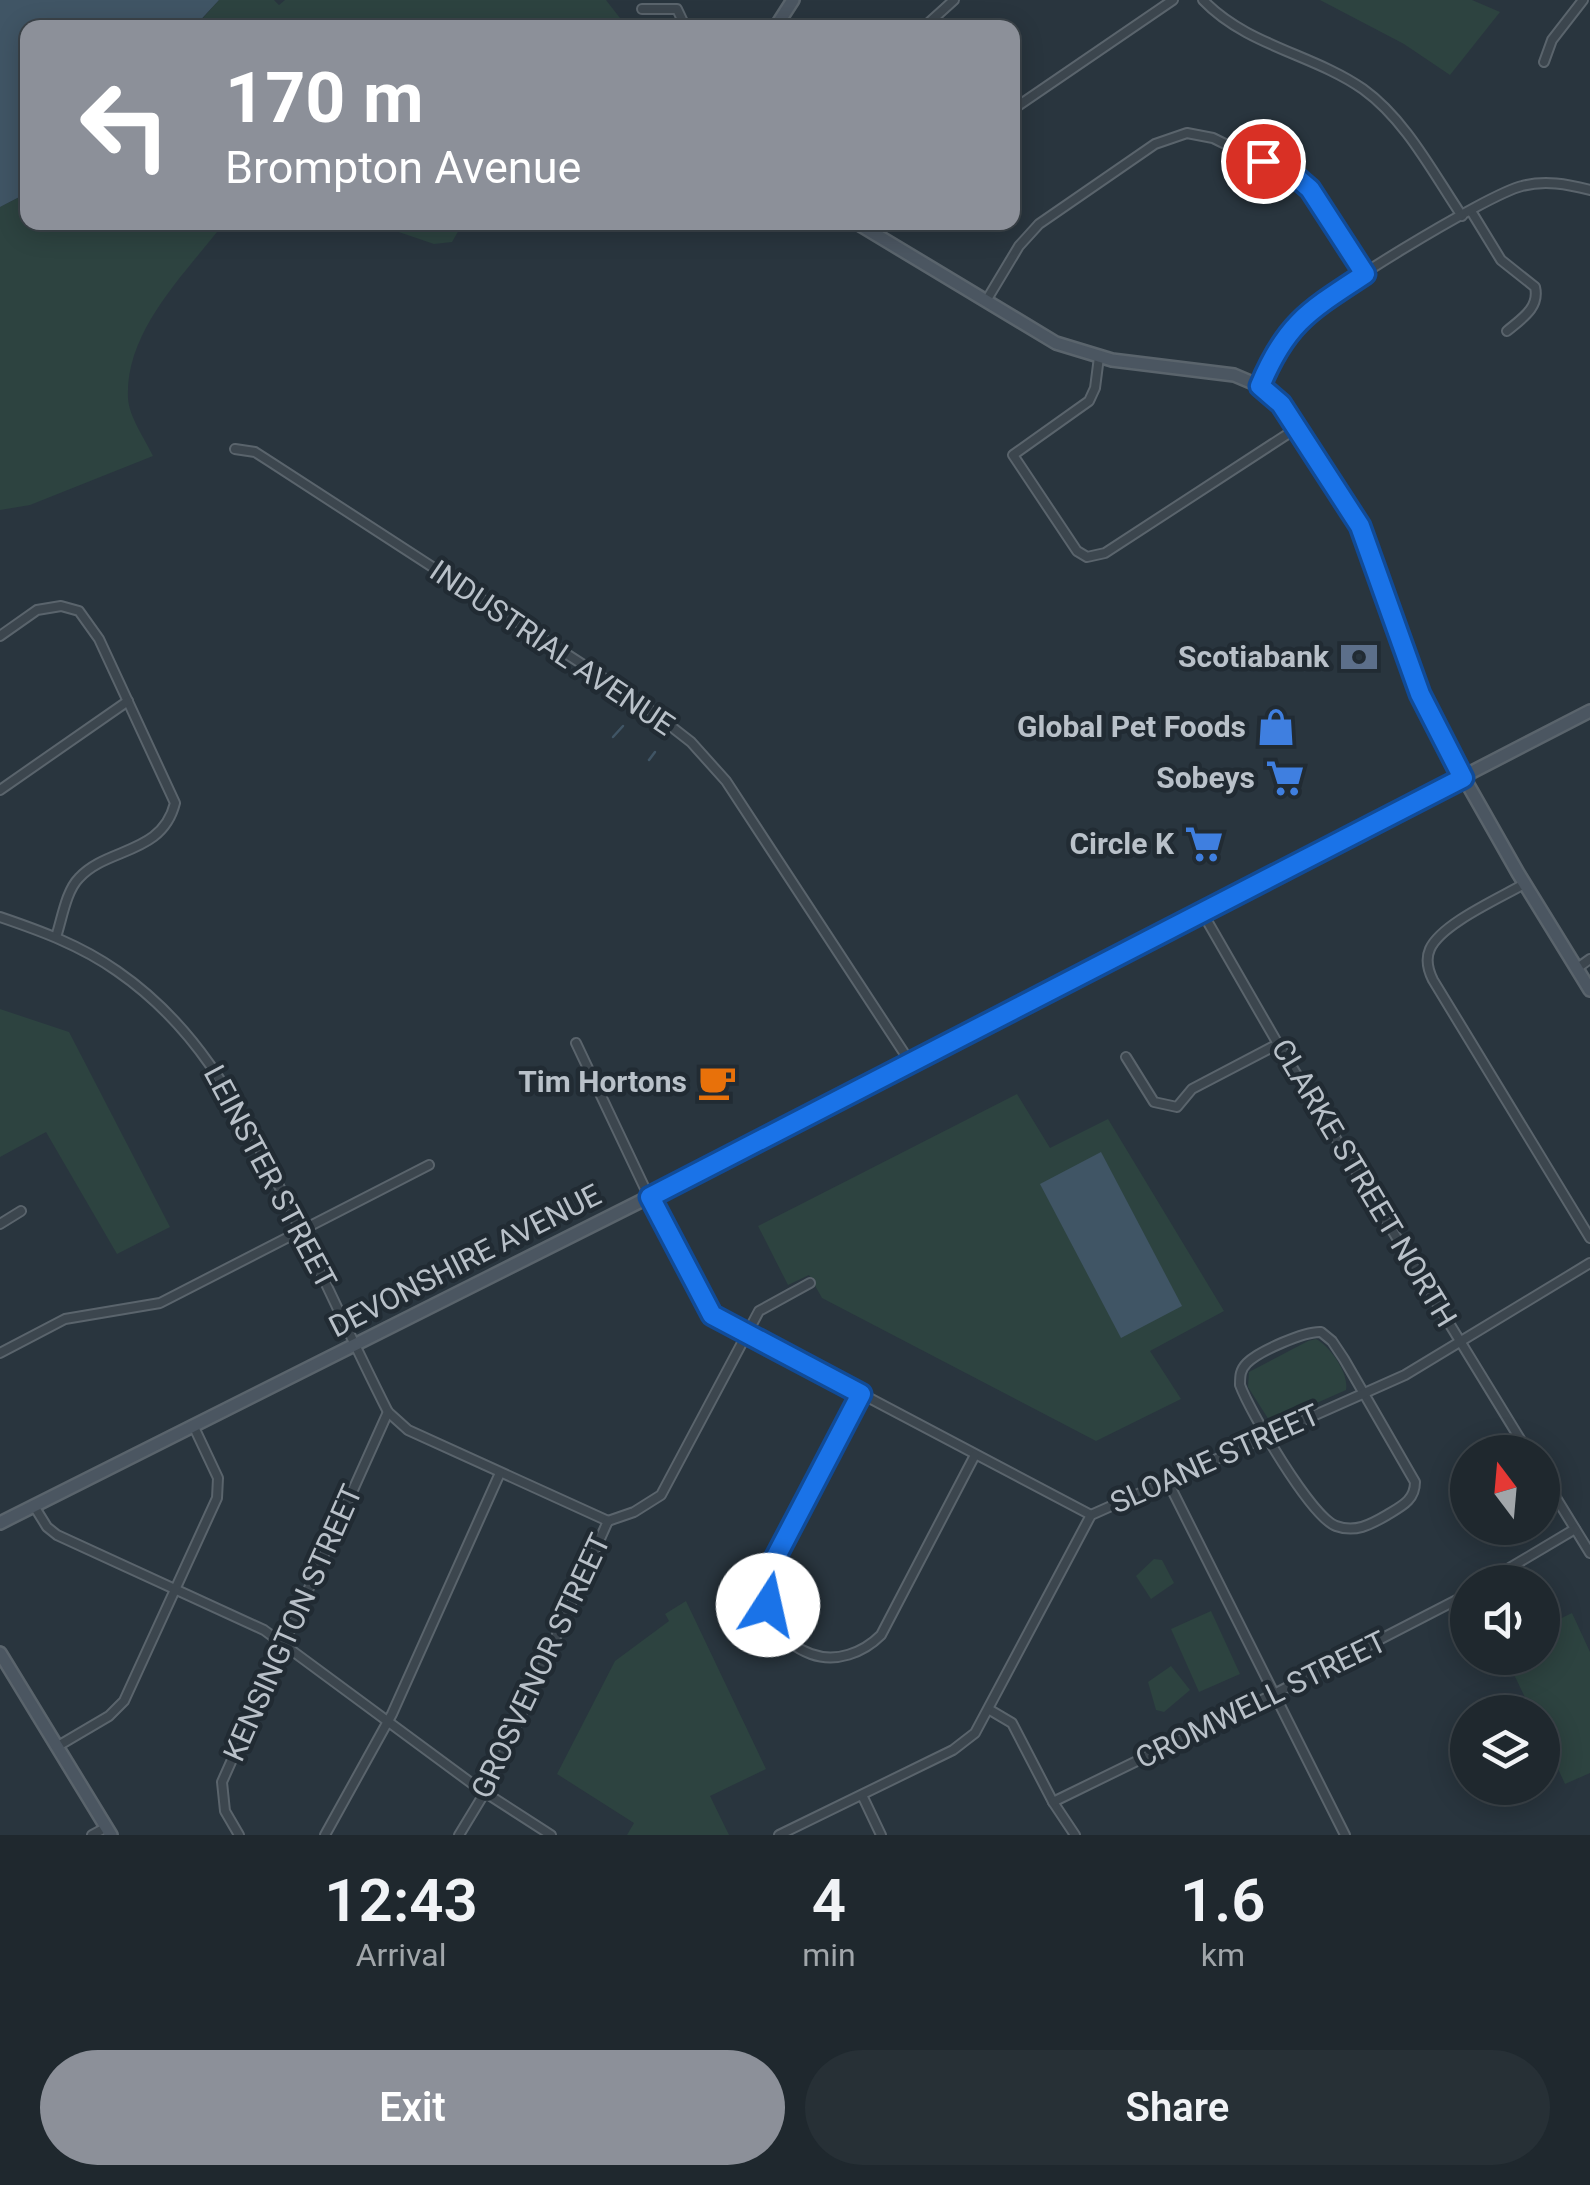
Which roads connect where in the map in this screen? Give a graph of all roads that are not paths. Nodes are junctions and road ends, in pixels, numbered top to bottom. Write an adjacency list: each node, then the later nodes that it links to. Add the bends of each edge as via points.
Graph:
1 (954, 0): 7 (street)
2 (1174, 0): 9 (street)
3 (1203, 0): 12 (street, via 1235,26 1379,102)
4 (1583, 0): 8 (street)
5 (679, 5): 6 (street)
6 (642, 9)
7 (932, 20)
8 (1544, 62)
9 (1020, 105)
10 (1590, 190): 11 (street, via 1533,184)
11 (1471, 211): 12 (street); 16 (street, via 1504,264 1536,290 1526,316)
12 (1462, 216): 14 (street)
13 (867, 230): 15 (main road)
14 (1365, 274): 15 (street, via 1302,182 1213,138 1188,133 1155,143 1039,224); 18 (street, via 1292,327)
15 (986, 301): 17 (main road, via 1056,343)
16 (1507, 331)
17 (1099, 357): 18 (main road, via 1215,370); 19 (street, via 1089,402 1013,455 1079,553 1106,553)
18 (1260, 386): 19 (main road)
19 (1297, 428): 24 (main road, via 1369,545 1420,694)
20 (235, 449): 36 (street, INDUSTRIAL AVENUE, via 255,452 624,691 691,742 726,781)
21 (0, 636): 22 (street, via 37,610 79,611)
22 (128, 702): 25 (street); 29 (street, via 170,786 172,815 148,840 78,878)
23 (1590, 710): 24 (main road, DEVONSHIRE AVENUE)
24 (1463, 778): 26 (main road); 27 (main road, DEVONSHIRE AVENUE)
25 (0, 790)
26 (1524, 884): 31 (main road); 42 (street, via 1442,933 1426,961)
27 (1202, 912): 34 (street, CLARKE STREET NORTH); 36 (main road, DEVONSHIRE AVENUE)
28 (0, 917): 29 (street, LEINSTER STREET)
29 (56, 936): 41 (street, LEINSTER STREET, via 132,982 191,1037 231,1096)
30 (1590, 959): 31 (street)
31 (1576, 968): 32 (main road)
32 (1590, 990)
33 (576, 1043): 38 (street)
34 (1278, 1044): 35 (street, via 1192,1089 1177,1107 1154,1102); 47 (street, CLARKE STREET NORTH)
35 (1126, 1058)
36 (910, 1062): 38 (main road, DEVONSHIRE AVENUE)
37 (429, 1164): 41 (street)
38 (650, 1197): 45 (street, via 704,1304); 46 (main road, DEVONSHIRE AVENUE)
39 (22, 1212): 40 (street)
40 (0, 1224)
41 (301, 1231): 46 (street, LEINSTER STREET); 48 (street, via 159,1303 65,1320)
42 (1590, 1238)
43 (1590, 1263): 47 (street, SLOANE STREET)
44 (810, 1284): 45 (street, GROSVENOR STREET, via 765,1306)
45 (745, 1334): 50 (street); 61 (street, GROSVENOR STREET, via 666,1488 652,1502)
46 (356, 1343): 51 (street, LEINSTER STREET); 52 (main road, DEVONSHIRE AVENUE)
47 (1461, 1343): 49 (street, SLOANE STREET); 54 (street, CLARKE STREET NORTH)
48 (0, 1353)
49 (1364, 1393): 53 (street, SLOANE STREET); 53 (street, via 1326,1336 1314,1332 1292,1340 1254,1358 1240,1376 1241,1390); 53 (street, via 1415,1481 1404,1505 1368,1526 1344,1528 1323,1519)
50 (861, 1394): 55 (street); 55 (street, via 767,1580 770,1616 797,1648 819,1657 842,1656 881,1635)
51 (388, 1412): 56 (street, via 408,1430); 68 (street, KENSINGTON STREET)
52 (193, 1425): 59 (main road, DEVONSHIRE AVENUE); 66 (street, via 219,1488)
53 (1268, 1435): 57 (street, SLOANE STREET)
54 (1518, 1435)
55 (975, 1456): 60 (street)
56 (500, 1473): 61 (street); 72 (street)
57 (1167, 1480): 60 (street, SLOANE STREET); 70 (street)
58 (1560, 1505): 63 (street)
59 (34, 1506): 62 (main road, DEVONSHIRE AVENUE); 66 (street, via 57,1535)
60 (1091, 1515): 71 (street, SLOANE STREET)
61 (608, 1520): 74 (street, GROSVENOR STREET)
62 (0, 1524)
63 (1575, 1529): 64 (street); 65 (street)
64 (1590, 1553)
65 (1515, 1565)
66 (176, 1589): 68 (street); 73 (street, via 124,1701)
67 (1450, 1603): 70 (street, CROMWELL STREET)
68 (284, 1644): 72 (street); 79 (street, KENSINGTON STREET, via 222,1782 225,1811)
69 (0, 1653): 73 (main road)
70 (1276, 1693): 76 (street, CROMWELL STREET); 86 (street)
71 (990, 1710): 75 (street, SLOANE STREET, via 958,1747); 76 (street, via 1012,1723)
72 (388, 1722): 74 (street); 80 (street)
73 (58, 1746): 77 (main road)
74 (485, 1792): 81 (street, GROSVENOR STREET); 82 (street)
75 (862, 1795): 83 (street, SLOANE STREET); 84 (street)
76 (1053, 1802): 85 (street)
77 (109, 1831): 78 (street)
78 (92, 1835)
79 (238, 1835)
80 (325, 1835)
81 (460, 1835)
82 (551, 1835)
83 (779, 1835)
84 (881, 1835)
85 (1075, 1835)
86 (1346, 1835)

